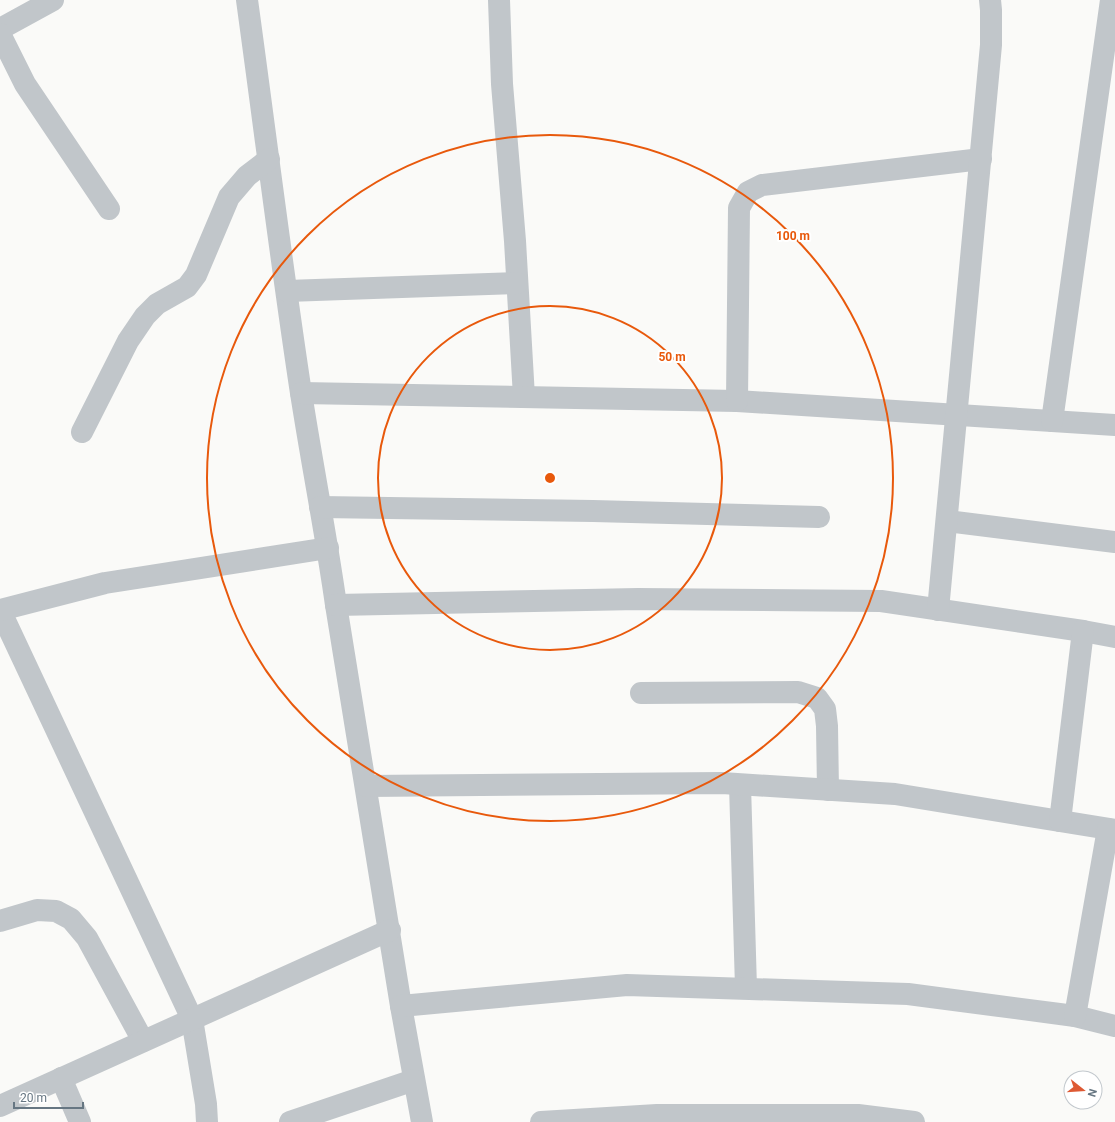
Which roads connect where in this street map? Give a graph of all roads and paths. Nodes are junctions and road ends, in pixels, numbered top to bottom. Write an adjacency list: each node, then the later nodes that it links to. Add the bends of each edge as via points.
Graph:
1 (53, 0): 6 (street)
2 (247, 0): 8 (street)
3 (499, 0): 11 (street, via 502,84)
4 (990, 0): 9 (street, via 991,44)
5 (1111, 0): 17 (street)
6 (0, 29)
7 (0, 34): 10 (street, via 26,84)
8 (269, 159): 12 (street); 19 (street, via 247,176 229,197 196,275 187,287 157,304 145,316 128,341)
9 (981, 159): 15 (street, via 762,184 748,192 739,208); 16 (street)
10 (109, 209)
11 (517, 283): 12 (street); 14 (street)
12 (287, 291): 13 (street)
13 (301, 392): 14 (street); 20 (street)
14 (524, 397): 15 (street)
15 (737, 401): 16 (street)
16 (957, 415): 17 (street); 22 (street)
17 (1052, 421): 18 (street)
18 (1115, 425)
19 (82, 432)
20 (320, 507): 21 (street, via 593,511); 24 (street)
21 (819, 518)
22 (947, 521): 23 (street); 27 (street)
23 (1115, 542)
24 (328, 548): 25 (street); 26 (street, via 105,583)
25 (336, 605): 27 (street, via 638,599 881,601); 32 (street)
26 (0, 610): 41 (street)
27 (938, 610): 28 (street)
28 (1084, 631): 29 (street); 34 (street)
29 (1115, 637)
30 (641, 693): 33 (street, via 798,692 817,698 825,709)
31 (740, 784): 32 (street); 33 (street); 38 (street)
32 (366, 786): 37 (street)
33 (828, 790): 34 (street, via 895,794)
34 (1060, 822): 35 (street)
35 (1111, 830): 40 (street)
36 (0, 921): 43 (street, via 37,910 56,911 72,919 87,938)
37 (390, 930): 39 (street); 41 (street)
38 (746, 988): 39 (street, via 627,985); 40 (street, via 908,994)
39 (401, 1006): 45 (street)
40 (1075, 1016): 42 (street)
41 (192, 1019): 43 (street); 48 (street)
42 (1115, 1026)
43 (143, 1041): 44 (street)
44 (61, 1078): 46 (street); 47 (street)
45 (414, 1080): 49 (street); 50 (street)
46 (0, 1106)
47 (80, 1122)
48 (207, 1122)
49 (290, 1122)
50 (422, 1122)
51 (541, 1122): 52 (street, via 657,1115 858,1115)
52 (914, 1122)

